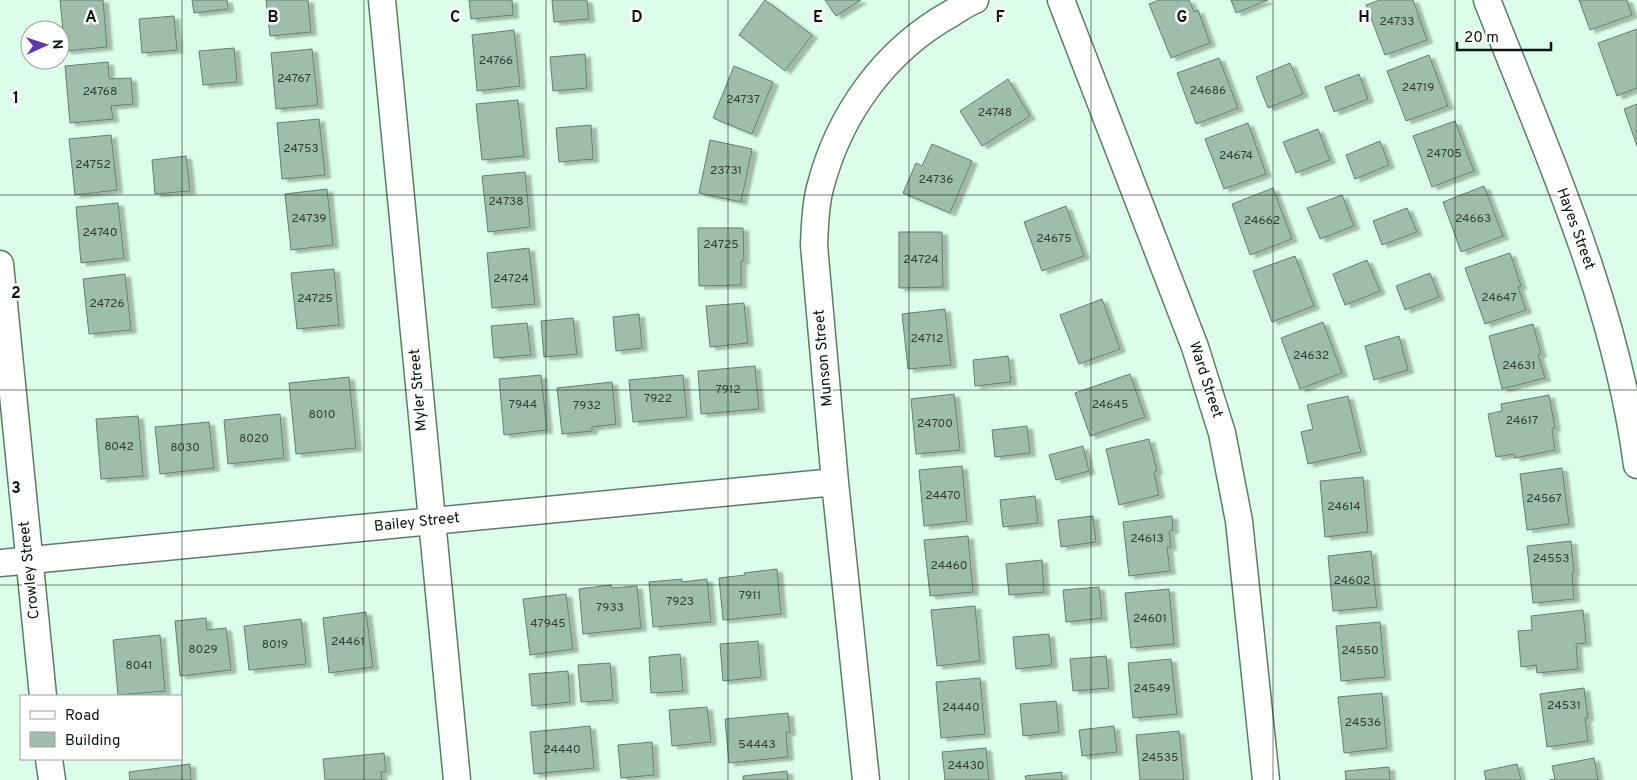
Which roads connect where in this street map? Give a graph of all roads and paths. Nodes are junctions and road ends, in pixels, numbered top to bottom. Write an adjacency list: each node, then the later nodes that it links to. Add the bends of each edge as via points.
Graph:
1 (382, 0): 8 (street, Myler Street)
2 (975, 0): 7 (street, Munson Street, via 914,38 884,66 846,119 819,189 814,244)
3 (1061, 0): 16 (street, Ward Street, via 1196,347 1222,433 1239,521)
4 (1488, 0): 6 (street, Hayes Street, via 1592,272 1610,333)
5 (0, 264): 9 (street, Crowley Street)
6 (1637, 465)
7 (835, 482): 8 (street, Bailey Street); 15 (street, Munson Street)
8 (432, 522): 9 (street, Bailey Street); 14 (street, Myler Street)
9 (28, 560): 10 (street, Bailey Street); 11 (street, Crowley Street)
10 (0, 562)
11 (43, 695)
12 (49, 760): 13 (street)
13 (52, 780)
14 (457, 780)
15 (866, 780)
16 (1266, 780)

